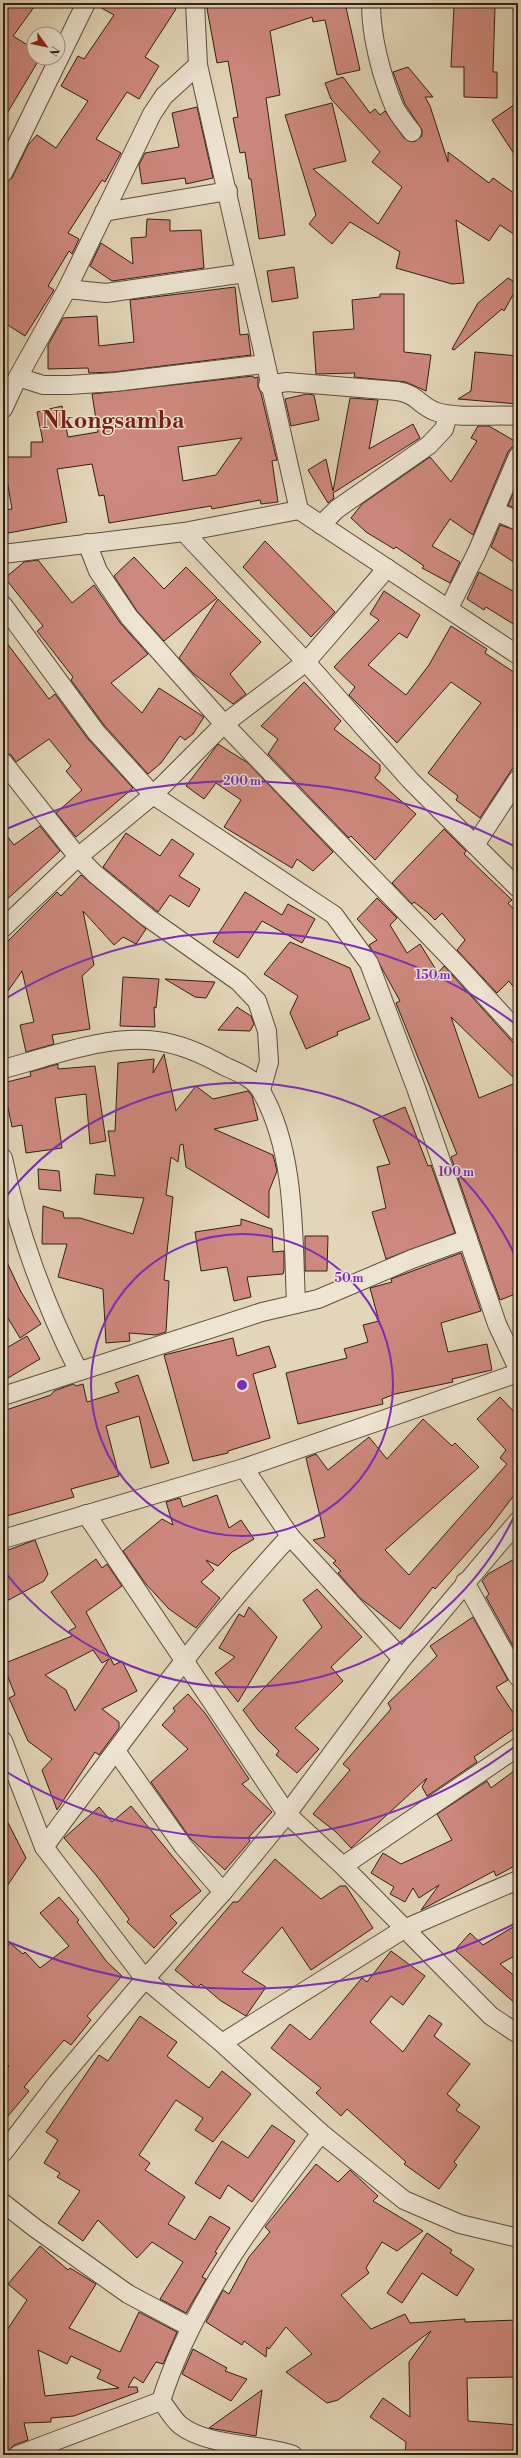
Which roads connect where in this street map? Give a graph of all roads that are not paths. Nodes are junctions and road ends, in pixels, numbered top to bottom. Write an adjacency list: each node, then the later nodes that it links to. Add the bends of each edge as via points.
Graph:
1 (86, 3): 6 (street)
2 (195, 3): 4 (street)
3 (370, 3): 5 (street, via 370,18 394,108)
4 (198, 64): 7 (street); 8 (street, via 164,96 152,114)
5 (412, 132)
6 (3, 173)
7 (228, 191): 8 (street); 9 (street)
8 (104, 212): 10 (street)
9 (245, 273): 10 (street, via 106,293); 11 (street)
10 (67, 289): 12 (street)
11 (264, 364): 12 (street, via 69,385 43,385); 13 (street)
12 (18, 377): 14 (street)
13 (268, 384): 15 (street, via 287,382 360,386 409,393 425,406); 18 (street)
14 (3, 409)
15 (448, 415): 16 (street); 21 (street, via 444,429 429,445 337,509)
16 (518, 416)
17 (518, 456): 19 (street)
18 (298, 510): 21 (street); 22 (street)
19 (495, 511): 20 (street); 27 (street)
20 (518, 521)
21 (321, 525): 25 (street)
22 (184, 532): 23 (street); 29 (street)
23 (87, 543): 24 (street); 30 (street, via 101,577 129,618)
24 (3, 554)
25 (387, 568): 27 (street); 29 (street)
26 (3, 605): 33 (street, via 96,732)
27 (449, 608): 28 (street)
28 (518, 655)
29 (306, 662): 30 (street); 34 (street, via 410,780)
30 (224, 724): 33 (street); 38 (street)
31 (3, 762): 35 (street)
32 (518, 779): 34 (street)
33 (153, 795): 35 (street); 42 (street, via 334,915 350,935 369,963 416,1088)
34 (475, 846): 36 (street)
35 (78, 858): 37 (street); 40 (street, via 147,918 239,982 257,1001 267,1031 269,1062)
36 (518, 888)
37 (3, 928)
38 (518, 1032)
39 (3, 1069): 40 (street, via 82,1047 124,1041 156,1040 182,1046 217,1062 251,1080)
40 (261, 1090): 43 (street, via 272,1117 286,1168)
41 (3, 1158): 45 (street, via 10,1193 44,1295)
42 (468, 1239): 43 (street, via 412,1259 348,1288); 44 (street, via 497,1324)
43 (296, 1304): 45 (street, via 262,1312)
44 (518, 1369)
45 (78, 1370): 47 (street)
46 (518, 1373): 48 (street)
47 (3, 1396)
48 (244, 1468): 49 (street); 51 (street)
49 (86, 1514): 52 (street); 55 (street)
50 (518, 1521): 53 (street)
51 (290, 1536): 54 (street); 55 (street, via 241,1589)
52 (3, 1539)
53 (464, 1582): 54 (street); 56 (street)
54 (402, 1659): 60 (street)
55 (185, 1662): 59 (street); 60 (street)
56 (518, 1677)
57 (3, 1741): 61 (street)
58 (518, 1747): 62 (street)
59 (116, 1751): 61 (street); 64 (street, via 183,1846)
60 (287, 1814): 62 (street); 64 (street)
61 (44, 1847): 66 (street)
62 (343, 1866): 65 (street)
63 (518, 1880): 65 (street)
64 (223, 1892): 66 (street)
65 (404, 1929): 67 (street, via 491,2016); 68 (street)
66 (145, 1979): 68 (street); 70 (street)
67 (518, 2034)
68 (222, 2043): 69 (street)
69 (321, 2133): 72 (street, via 404,2200 460,2224); 73 (street, via 260,2213)
70 (3, 2153)
71 (3, 2203): 73 (street, via 128,2294)
72 (518, 2238)
73 (190, 2327): 74 (street, via 171,2369)
74 (161, 2401): 75 (street); 76 (street, via 180,2425 209,2438 276,2449)
75 (18, 2455)
76 (293, 2455)

